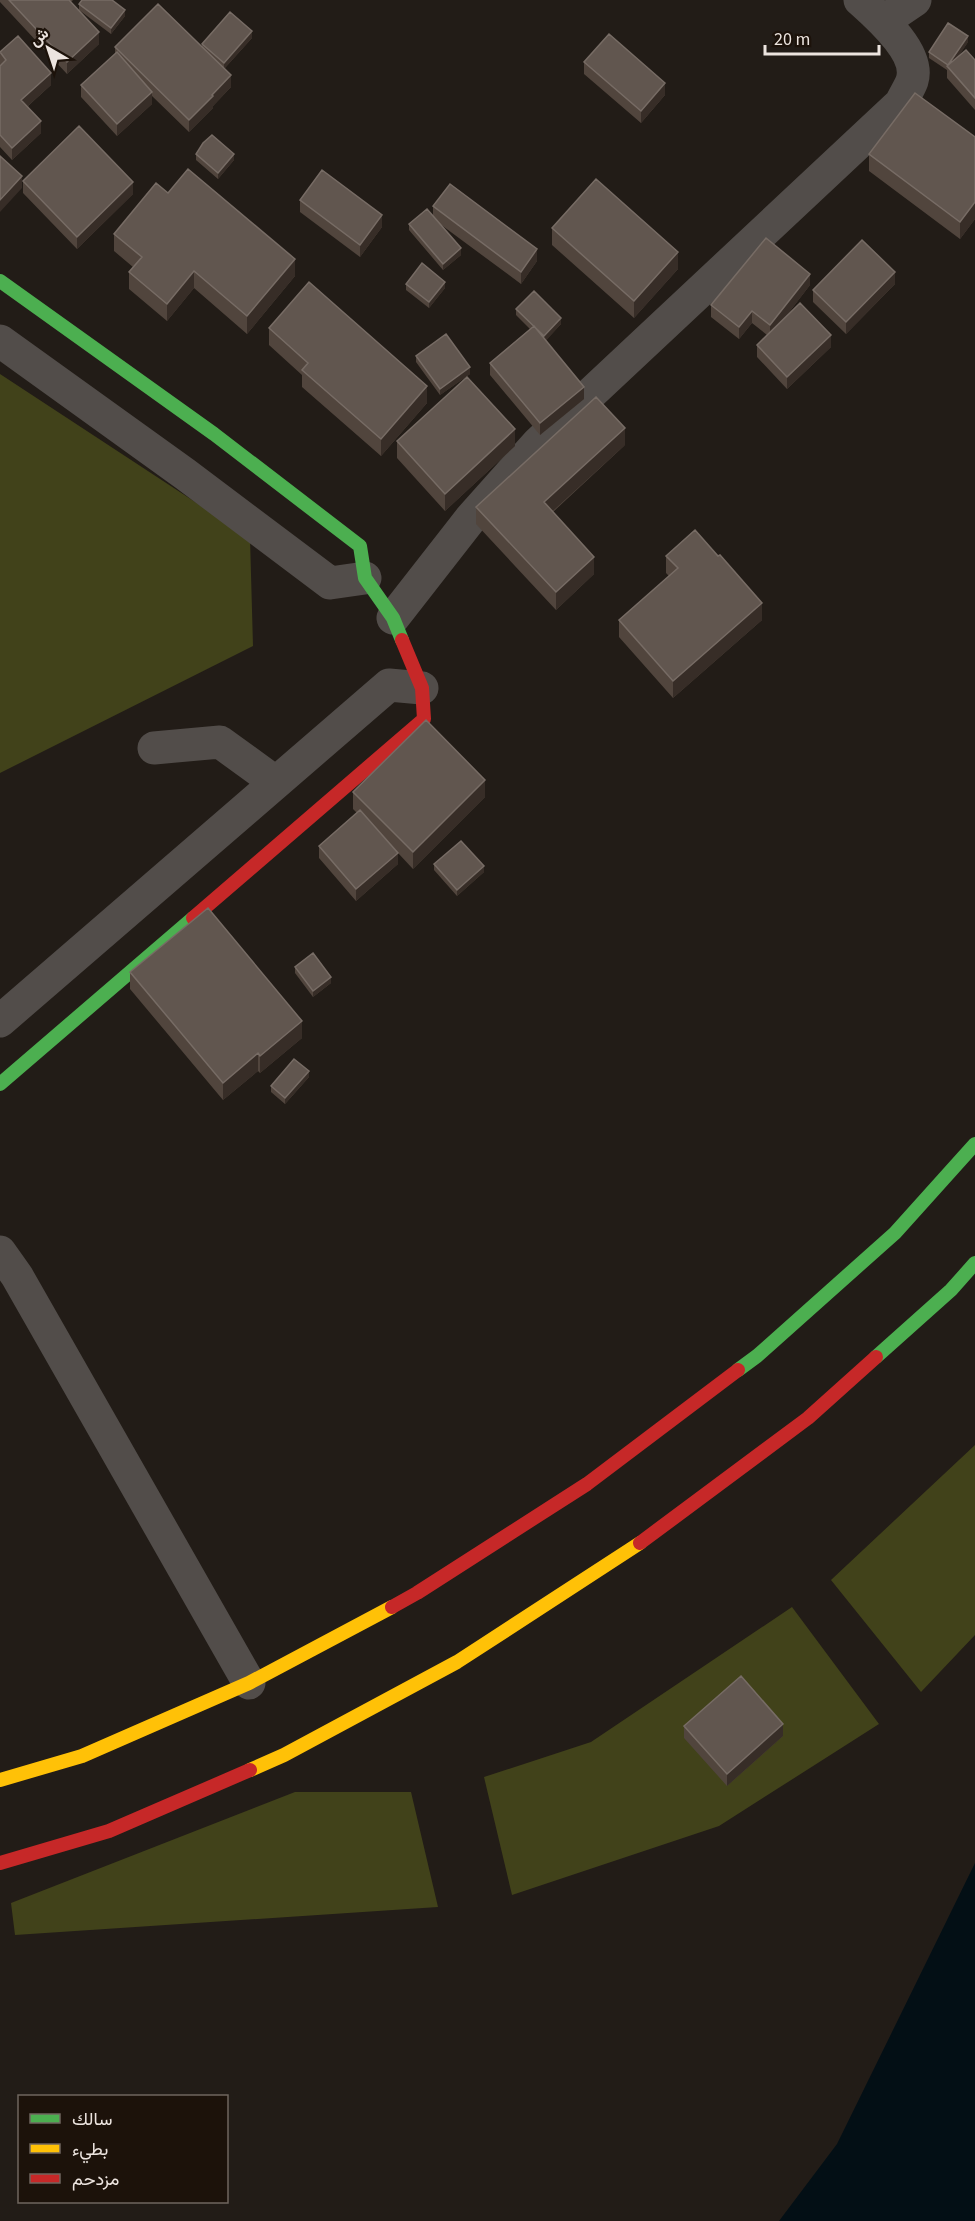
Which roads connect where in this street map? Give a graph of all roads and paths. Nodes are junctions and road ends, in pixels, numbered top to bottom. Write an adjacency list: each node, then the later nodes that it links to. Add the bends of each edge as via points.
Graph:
1 (915, 0): 2 (street)
2 (872, 10): 6 (street, via 911,57 913,80 901,103 538,443 471,518)
3 (0, 281): 5 (street, via 214,434 360,546)
4 (0, 341): 5 (street, via 330,583)
5 (365, 578): 6 (street)
6 (393, 618): 7 (street)
7 (422, 688): 9 (street, via 389,685); 11 (street, via 424,719)
8 (154, 748): 9 (street, via 220,742)
9 (275, 782): 10 (street)
10 (0, 1021)
11 (0, 1084)
12 (975, 1144): 15 (street, via 895,1233 757,1356 587,1484 417,1593)
13 (0, 1252): 15 (street)
14 (975, 1263): 17 (street, via 951,1290 808,1418 632,1549 457,1662 273,1760 109,1831)
15 (249, 1683): 16 (street, via 82,1756)
16 (0, 1780)
17 (0, 1863)

